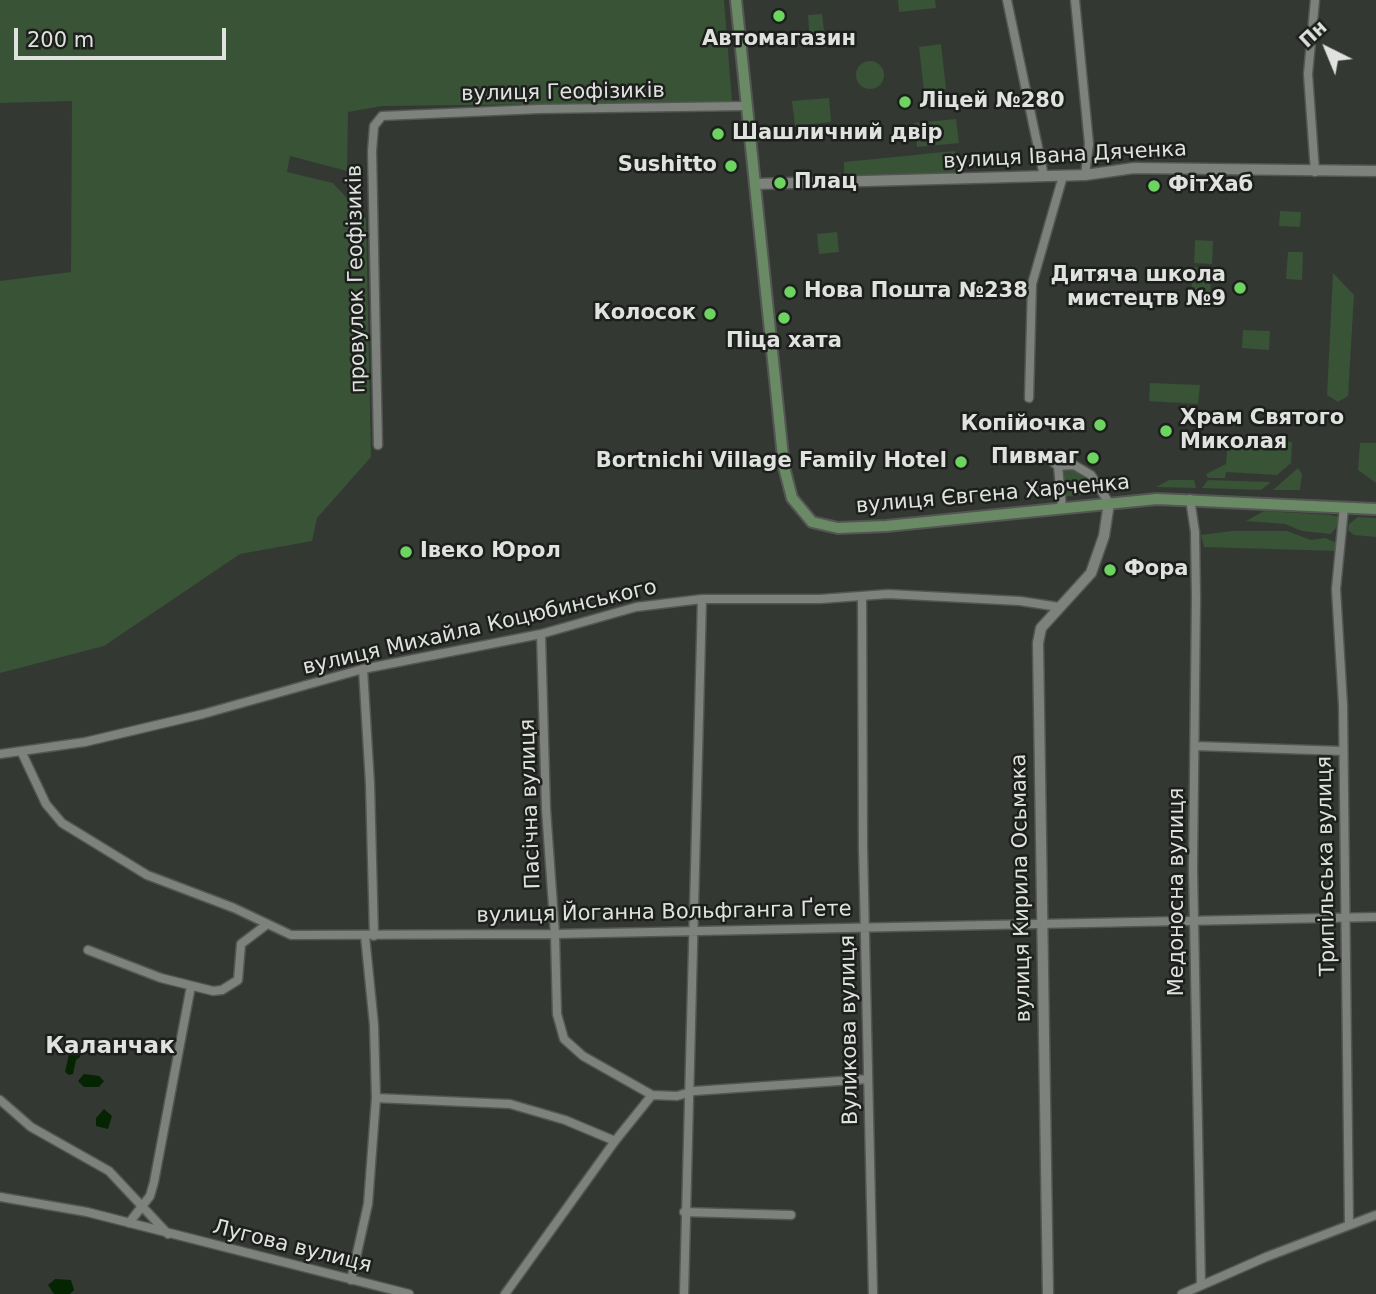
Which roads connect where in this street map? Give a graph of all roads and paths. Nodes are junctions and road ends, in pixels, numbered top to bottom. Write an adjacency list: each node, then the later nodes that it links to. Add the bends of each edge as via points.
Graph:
1 (736, 0): 5 (main road, вулиця Євгена Харченка)
2 (1007, 0): 10 (street)
3 (1075, 0): 9 (street, via 1089,144)
4 (1315, 0): 8 (street, via 1308,74)
5 (746, 106): 6 (street, вулиця Геофізиків); 12 (main road, вулиця Євгена Харченка)
6 (382, 116): 14 (street, провулок Геофізиків, via 374,127 372,151)
7 (1376, 171): 8 (street, вулиця Івана Дяченка)
8 (1314, 172): 9 (street, вулиця Івана Дяченка, via 1134,169)
9 (1085, 175): 11 (street, вулиця Івана Дяченка)
10 (1044, 176): 11 (street, вулиця Івана Дяченка); 12 (street, вулиця Івана Дяченка)
11 (1063, 176): 13 (street, via 1032,284)
12 (755, 184): 20 (main road, вулиця Євгена Харченка, via 784,467 799,509 812,522 838,528)
13 (1029, 398)
14 (378, 445)
15 (1050, 460): 16 (street)
16 (1058, 466): 18 (street, via 1074,465 1091,475); 20 (street)
17 (1190, 499): 18 (main road, вулиця Євгена Харченка); 19 (main road, вулиця Євгена Харченка); 27 (street, Медоносна вулиця, via 1195,532)
18 (1109, 503): 20 (main road, вулиця Євгена Харченка); 24 (street, вулиця Кирила Осьмака, via 1091,573)
19 (1344, 507): 21 (main road, вулиця Євгена Харченка); 28 (street, Трипільська вулиця, via 1336,589)
20 (1062, 508)
21 (1376, 509)
22 (862, 597): 23 (street, вулиця Михайла Коцюбинського); 24 (street, вулиця Михайла Коцюбинського, via 888,594 1007,600); 36 (street, Вуликова вулиця)
23 (702, 599): 25 (street, вулиця Михайла Коцюбинського, via 636,607); 37 (street)
24 (1059, 607): 34 (street, вулиця Кирила Осьмака, via 1041,628 1038,643)
25 (541, 634): 26 (street, вулиця Михайла Коцюбинського); 38 (street, Пасічна вулиця)
26 (363, 669): 29 (street, вулиця Михайла Коцюбинського, via 203,714); 39 (street, via 370,784)
27 (1196, 746): 28 (street); 33 (street, Медоносна вулиця)
28 (1343, 751): 32 (street, Трипільська вулиця)
29 (22, 752): 30 (street, вулиця Михайла Коцюбинського); 35 (street, вулиця Йоганна Вольфганга Ґете, via 46,804 62,823 147,875)
30 (0, 754)
31 (1376, 917): 32 (street, вулиця Йоганна Вольфганга Ґете)
32 (1345, 918): 33 (street, вулиця Йоганна Вольфганга Ґете); 54 (street, Трипільська вулиця)
33 (1194, 921): 34 (street, вулиця Йоганна Вольфганга Ґете); 57 (street, Медоносна вулиця)
34 (1041, 924): 36 (street, вулиця Йоганна Вольфганга Ґете); 62 (street, вулиця Кирила Осьмака)
35 (266, 925): 39 (street, вулиця Йоганна Вольфганга Ґете, via 291,935); 41 (street, via 241,944 239,973 232,985 213,991)
36 (866, 927): 37 (street, вулиця Йоганна Вольфганга Ґете); 42 (street, Вуликова вулиця)
37 (694, 930): 38 (street, вулиця Йоганна Вольфганга Ґете); 43 (street)
38 (555, 934): 39 (street, вулиця Йоганна Вольфганга Ґете); 44 (street, Пасічна вулиця, via 557,1014 564,1039 583,1056)
39 (369, 936): 45 (street)
40 (88, 950): 41 (street)
41 (191, 986): 49 (street, via 155,1182)
42 (868, 1079): 43 (street); 61 (street, Вуликова вулиця)
43 (687, 1094): 44 (street); 50 (street)
44 (652, 1095): 47 (street)
45 (376, 1098): 47 (street, via 510,1104); 56 (street, via 368,1204)
46 (0, 1100): 49 (street, via 30,1127 109,1171)
47 (615, 1141): 59 (street)
48 (0, 1197): 53 (street, Лугова вулиця)
49 (143, 1205): 53 (street); 55 (street)
50 (684, 1212): 51 (street); 60 (street)
51 (791, 1215)
52 (1376, 1215): 54 (street)
53 (129, 1223): 55 (street, Лугова вулиця)
54 (1349, 1225): 57 (street)
55 (168, 1234): 56 (street, Лугова вулиця)
56 (351, 1280): 58 (street, Лугова вулиця)
57 (1201, 1285): 63 (street)
58 (409, 1294)
59 (505, 1294)
60 (684, 1294)
61 (873, 1294)
62 (1048, 1294)
63 (1182, 1294)

